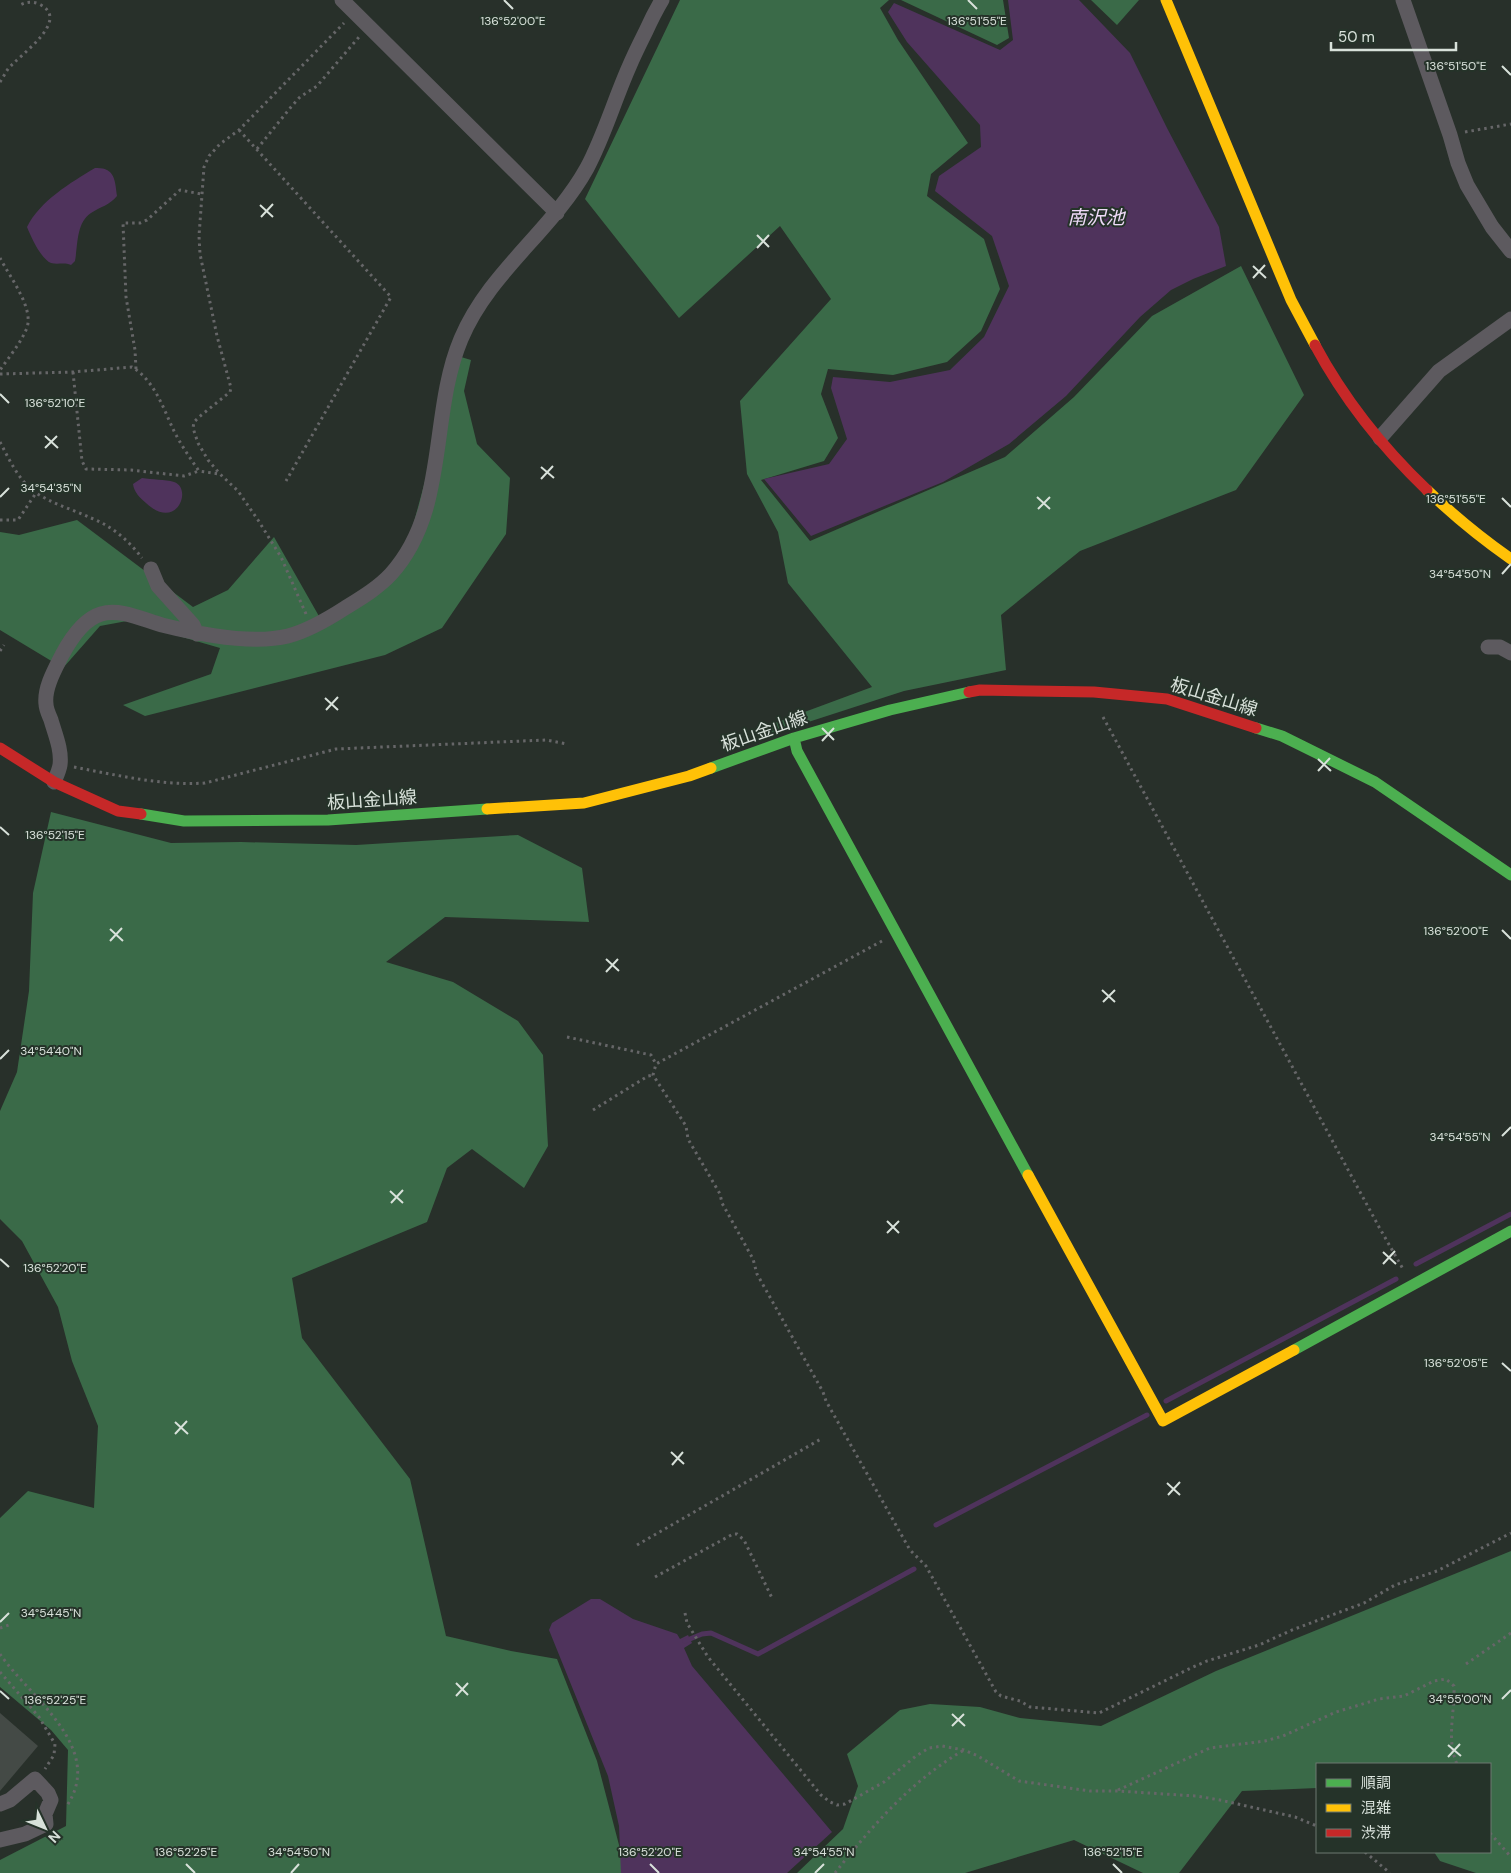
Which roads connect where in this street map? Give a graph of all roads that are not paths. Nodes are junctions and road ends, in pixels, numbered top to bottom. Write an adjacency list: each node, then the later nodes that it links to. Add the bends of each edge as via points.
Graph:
1 (342, 0): 5 (street)
2 (662, 0): 5 (street, via 629,66 598,144)
3 (1166, 0): 8 (street, via 1291,300 1344,394)
4 (1403, 0): 6 (street, via 1467,185)
5 (557, 213): 11 (street, via 487,292 461,337 446,384 424,519 407,553 389,576 370,593 332,616 289,636)
6 (1511, 251)
7 (1511, 319): 8 (street, via 1439,371)
8 (1380, 438): 9 (street, via 1436,499)
9 (1511, 559)
10 (150, 569): 11 (street, via 158,586 193,625)
11 (197, 634): 16 (street, via 120,613 103,612 92,617 74,636 48,687 46,704 58,742 60,764)
12 (1488, 647): 13 (street, via 1500,647)
13 (1511, 653)
14 (794, 738): 16 (street, 板山金山線, via 689,776 584,803 328,820 184,821 118,811); 17 (street, 板山金山線, via 890,710 980,690 1094,692 1167,699 1282,736 1375,782); 18 (street, via 797,751 1163,1421)
15 (0, 748): 16 (street, 板山金山線)
16 (54, 782)
17 (1511, 875)
18 (1511, 1231)
19 (0, 1804): 20 (street, via 10,1800 35,1779 51,1800 45,1814 46,1824 25,1834)
20 (0, 1840)

